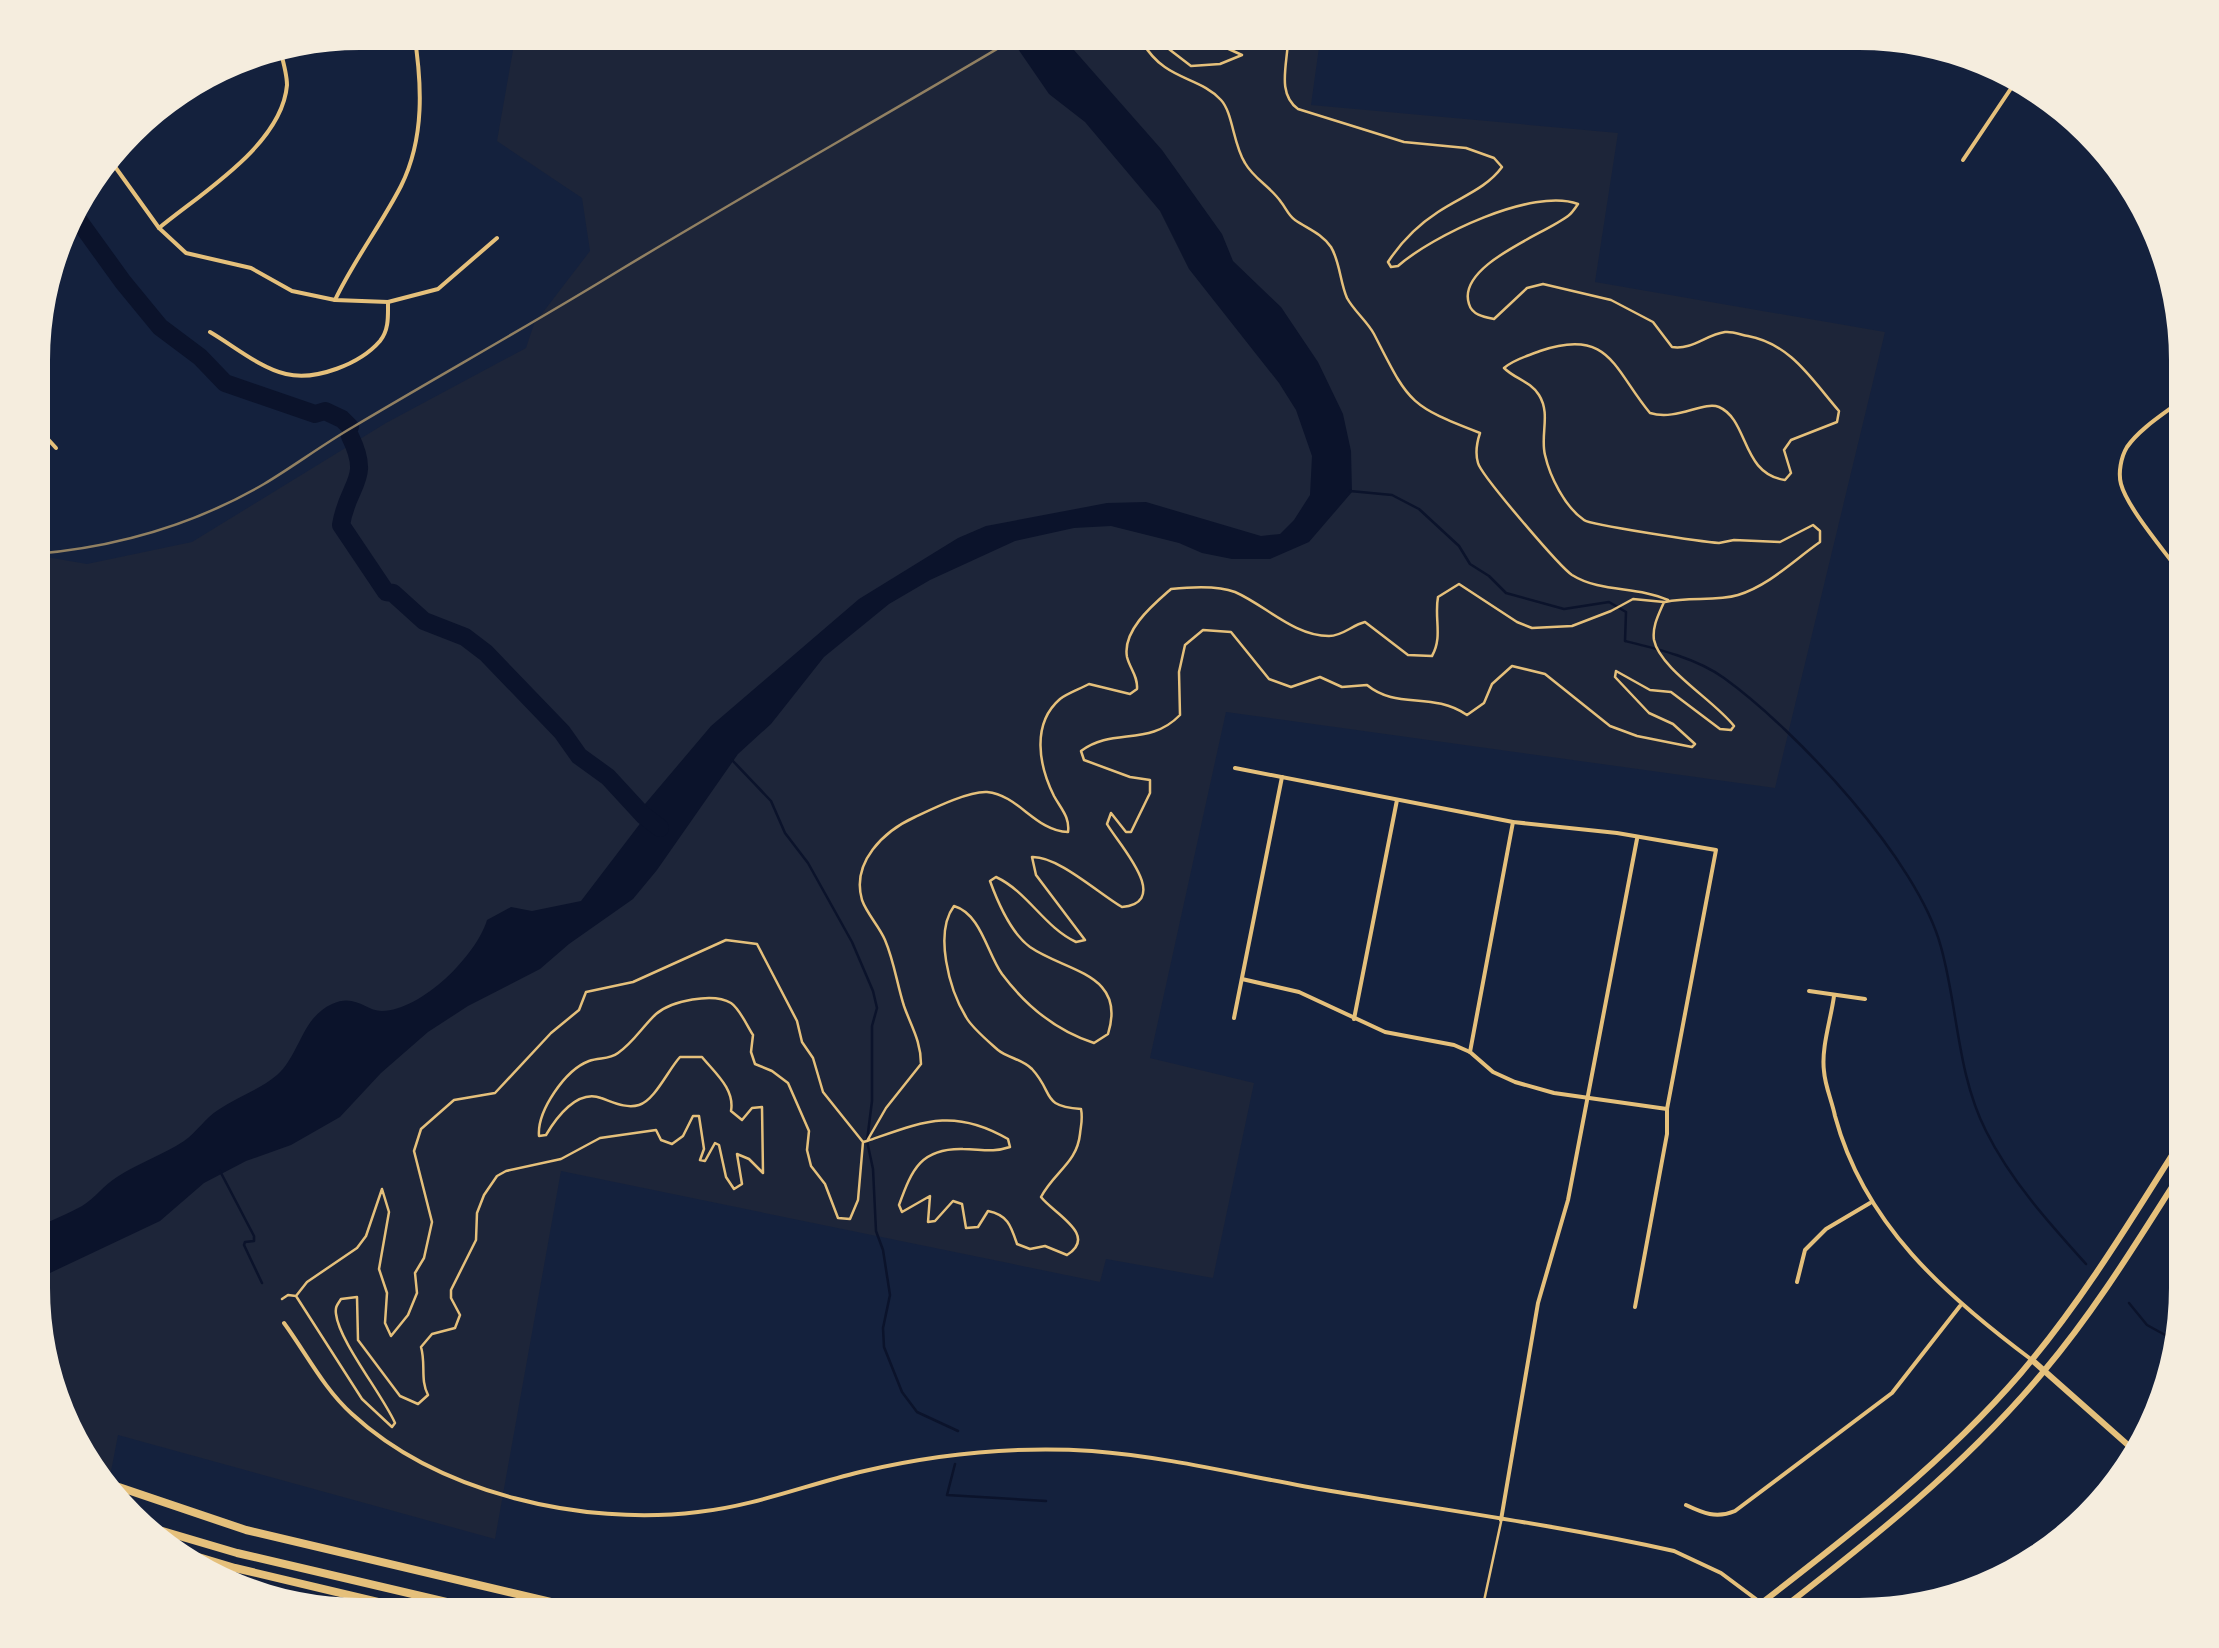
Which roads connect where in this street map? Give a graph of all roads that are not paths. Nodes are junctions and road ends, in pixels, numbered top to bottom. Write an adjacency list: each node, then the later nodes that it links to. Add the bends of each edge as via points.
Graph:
1 (417, 50): 8 (street, via 421,80 412,158)
2 (282, 60): 6 (street, via 286,84 268,130 229,176)
3 (2010, 89): 4 (street)
4 (1962, 160)
5 (116, 169): 6 (street)
6 (159, 228): 8 (street, via 186,253 251,268 292,292)
7 (497, 238): 9 (street, via 438,289)
8 (335, 300): 9 (street)
9 (388, 302): 10 (street, via 381,340 320,374 273,370)
10 (210, 332)
11 (2169, 410): 14 (street, via 2136,436 2120,466 2121,484)
12 (50, 442): 13 (street)
13 (56, 448)
14 (2169, 557)
15 (1235, 768): 16 (street)
16 (1282, 777): 17 (street); 20 (street)
17 (1397, 800): 18 (street); 25 (street)
18 (1513, 822): 19 (street); 26 (street)
19 (1637, 837): 27 (street); 28 (street, via 1716,850)
20 (1242, 979): 24 (street); 25 (street, via 1299,992)
21 (1809, 990): 22 (street)
22 (1834, 996): 23 (street); 31 (street, via 1823,1070 1842,1143)
23 (1865, 1000)
24 (1234, 1018)
25 (1354, 1019): 26 (street)
26 (1470, 1052): 27 (street, via 1515,1082)
27 (1586, 1096): 28 (street); 41 (street, via 1568,1200 1538,1303)
28 (1666, 1109): 34 (street)
29 (2168, 1161): 36 (main road)
30 (2168, 1193): 37 (main road)
31 (1870, 1203): 32 (street, via 1805,1250); 33 (street)
32 (1797, 1282)
33 (1960, 1306): 36 (street); 40 (street, via 1892,1392 1734,1511 1707,1515)
34 (1635, 1307)
35 (284, 1323): 41 (street, via 349,1412 418,1462 502,1495 582,1510 698,1512 924,1458 1044,1450 1095,1451)
36 (2032, 1360): 37 (main road); 49 (main road, via 1922,1473)
37 (2044, 1372): 38 (main road); 50 (main road, via 1922,1496)
38 (2126, 1444)
39 (125, 1489): 46 (highway, via 246,1530)
40 (1686, 1505)
41 (1501, 1520): 47 (lane); 48 (street, via 1674,1551)
42 (170, 1534): 45 (highway)
43 (217, 1562): 44 (highway)
44 (357, 1597)
45 (425, 1597)
46 (530, 1597)
47 (1485, 1598)
48 (1755, 1598)
49 (1768, 1598)
50 (1796, 1598)

